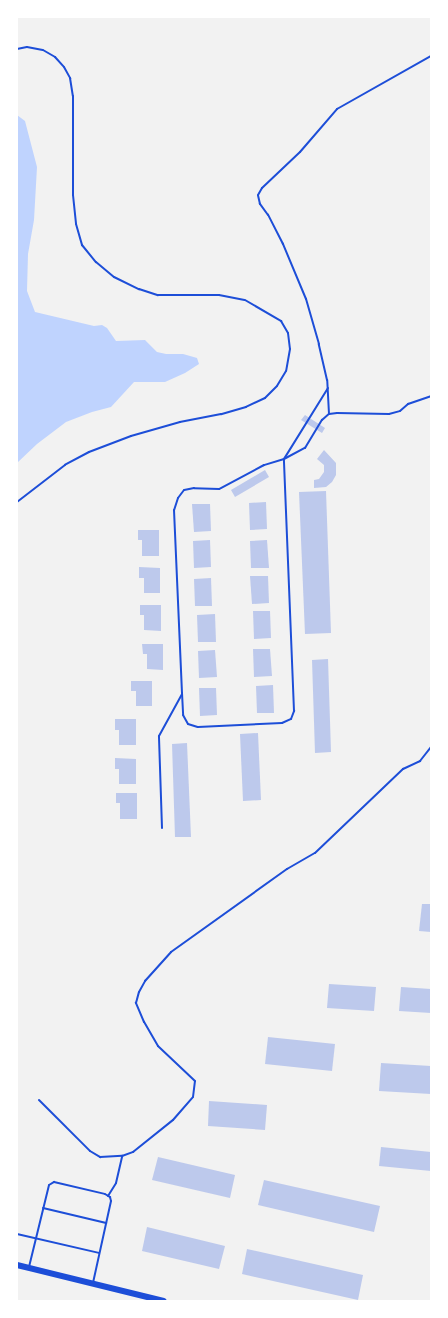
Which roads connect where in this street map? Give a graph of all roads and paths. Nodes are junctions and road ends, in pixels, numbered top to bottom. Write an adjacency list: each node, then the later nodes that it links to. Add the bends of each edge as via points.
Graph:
1 (17, 49): 7 (path, via 27,47 43,50 55,57 70,78 73,96 73,195 76,224 82,245 96,262 114,277 138,289 158,295 219,295 245,300 281,321 288,333 290,349 286,371 277,386 265,398 246,407 131,436 89,452 65,466)
2 (431, 56): 3 (lane, via 337,109 258,195 260,204 283,244 306,300)
3 (328, 388): 5 (lane); 6 (lane)
4 (431, 396): 5 (lane, via 389,414)
5 (330, 414): 6 (lane, via 322,420 305,448)
6 (284, 459): 8 (lane, via 264,465 219,489 184,490 178,498 174,510); 8 (lane, via 294,711 291,719 282,722 198,727 188,724 183,715)
7 (17, 502)
8 (182, 693): 10 (lane, via 159,736)
9 (431, 747): 12 (lane, via 420,761 403,769 315,853 280,874 171,952 145,981 136,1003 158,1046 195,1081 193,1097 173,1120 133,1152)
10 (162, 828)
11 (39, 1100): 12 (lane, via 90,1151 100,1157)
12 (122, 1156): 13 (lane, via 116,1183)
13 (108, 1196): 14 (lane, via 54,1182 48,1187); 15 (lane, via 111,1201)
14 (43, 1208): 15 (lane); 17 (lane)
15 (106, 1223): 18 (lane)
16 (17, 1234): 17 (lane)
17 (36, 1238): 18 (lane); 20 (lane)
18 (99, 1253): 21 (lane)
19 (17, 1265): 20 (main road)
20 (28, 1268): 21 (main road)
21 (92, 1284): 22 (main road)
22 (164, 1301)

